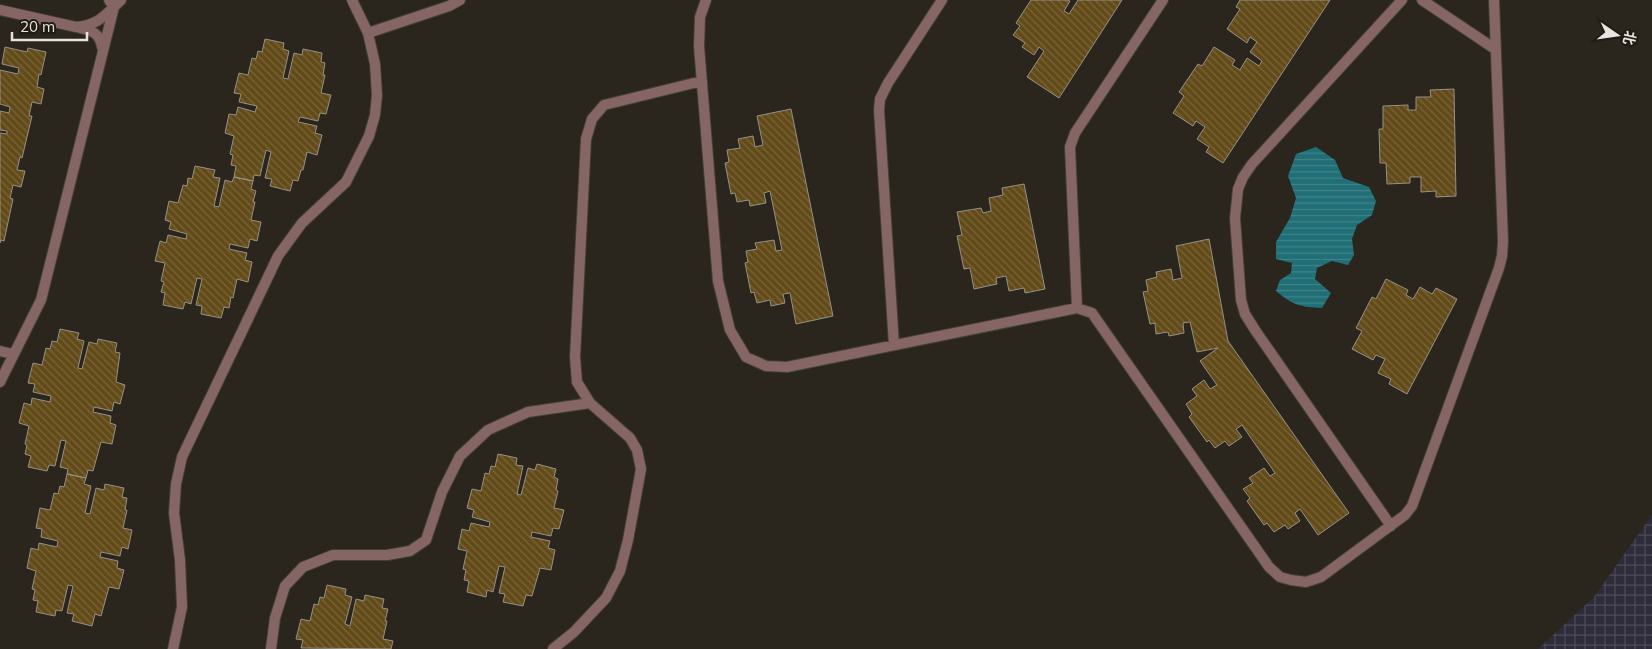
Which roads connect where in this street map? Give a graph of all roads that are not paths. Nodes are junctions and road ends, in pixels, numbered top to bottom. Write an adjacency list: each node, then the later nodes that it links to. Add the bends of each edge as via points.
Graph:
1 (352, 0): 12 (lane)
2 (460, 0): 12 (lane)
3 (706, 0): 15 (lane, via 700,17)
4 (942, 0): 17 (lane, via 880,100)
5 (1163, 0): 16 (lane, via 1070,147)
6 (1402, 0): 22 (lane, via 1252,164 1238,189 1235,218 1241,300 1245,314)
7 (1422, 0): 13 (lane)
8 (1494, 0): 13 (lane)
9 (115, 2): 11 (lane, via 99,20 89,26); 14 (lane)
10 (0, 10): 11 (lane)
11 (76, 27): 14 (lane, via 98,34)
12 (368, 33): 23 (lane, via 377,80 375,114 369,136 346,182 302,223 278,256 182,457 174,513 182,607)
13 (1495, 49): 22 (lane, via 1502,256 1412,506)
14 (103, 50): 19 (lane, via 41,300)
15 (702, 81): 17 (lane, via 718,281 730,330 746,357 766,366 787,367); 21 (lane, via 604,105 592,119 586,139 575,357 577,382)
16 (1077, 308): 17 (lane); 22 (lane, via 1092,313 1269,567 1280,577 1306,582 1321,576)
17 (894, 345)
18 (0, 351): 19 (lane)
19 (13, 354): 20 (lane)
20 (0, 382)
21 (590, 403): 24 (lane, via 528,412 488,430 460,456 442,492 426,540 410,551 386,555 333,555 303,567 285,586 275,618); 25 (lane, via 630,438 638,450 641,469 620,571 606,598)
22 (1391, 526)
23 (173, 649)
24 (271, 649)
25 (553, 649)

